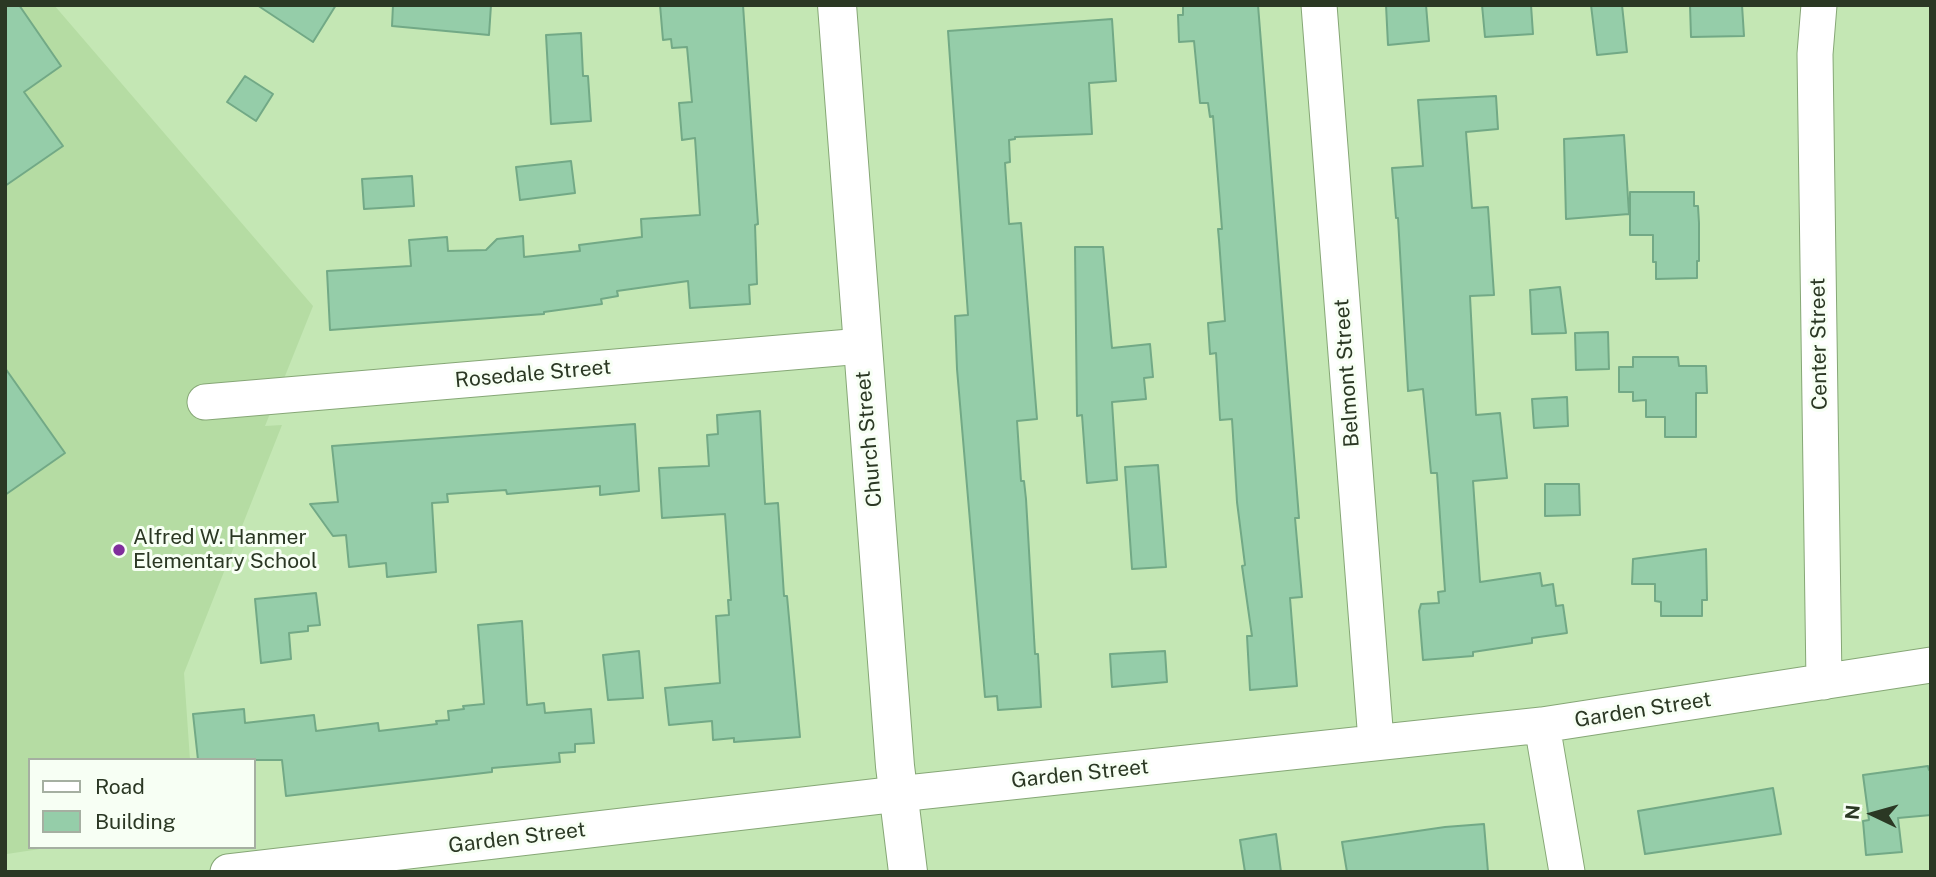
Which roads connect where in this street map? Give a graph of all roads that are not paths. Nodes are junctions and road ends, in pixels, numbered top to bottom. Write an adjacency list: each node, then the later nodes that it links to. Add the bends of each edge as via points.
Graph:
1 (836, 5): 4 (street, Church Street)
2 (1319, 5): 9 (street, Belmont Street)
3 (1819, 5): 7 (street, Center Street, via 1815,54)
4 (862, 346): 5 (street, Rosedale Street); 10 (street, Church Street)
5 (205, 402)
6 (1931, 665): 7 (street, Garden Street)
7 (1824, 682): 8 (street, Garden Street)
8 (1542, 725): 9 (street, Garden Street); 14 (street)
9 (1376, 741): 10 (street, Garden Street)
10 (898, 793): 11 (street, Garden Street); 13 (street, Church Street)
11 (298, 868): 12 (street, Garden Street)
12 (228, 872)
13 (908, 872)
14 (1567, 872)

